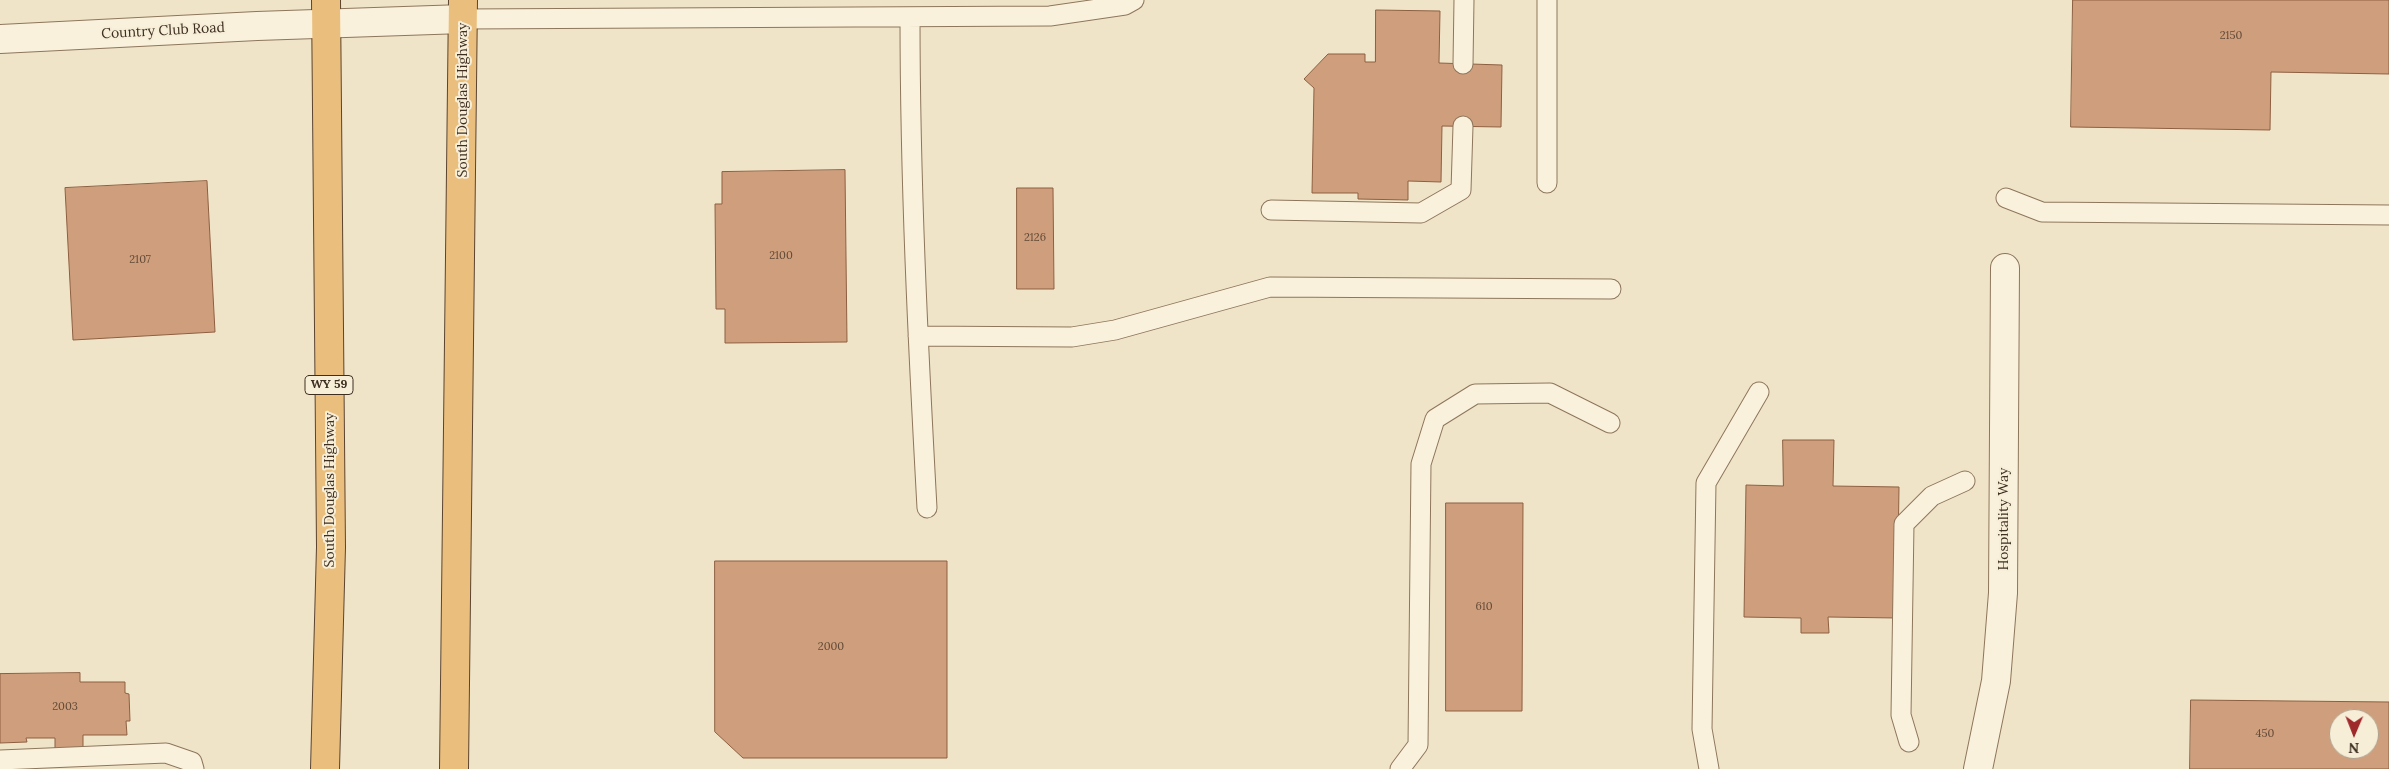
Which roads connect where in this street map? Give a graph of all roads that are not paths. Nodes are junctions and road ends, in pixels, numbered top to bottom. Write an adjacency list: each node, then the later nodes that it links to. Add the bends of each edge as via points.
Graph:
1 (1134, 0): 4 (lane, via 1125,5)
2 (1464, 0): 10 (lane)
3 (1547, 0): 12 (lane)
4 (1050, 8): 8 (lane)
5 (463, 9): 6 (lane); 7 (street, Country Club Road); 27 (highway, South Douglas Highway)
6 (602, 9): 8 (lane)
7 (326, 12): 9 (street, Country Club Road); 26 (highway, South Douglas Highway / WY 59, via 331,547)
8 (910, 17): 18 (lane)
9 (0, 39)
10 (1463, 64)
11 (1463, 126): 14 (lane, via 1461,190 1421,213)
12 (1547, 183)
13 (2006, 198): 15 (lane, via 2042,212)
14 (1271, 210)
15 (2389, 215)
16 (2005, 268): 30 (street, Hospitality Way, via 2003,593 1996,681)
17 (1611, 289): 18 (lane, via 1270,287 1115,330 1072,337)
18 (918, 336): 22 (lane)
19 (1759, 392): 29 (lane, via 1706,483 1702,729)
20 (1610, 423): 28 (lane, via 1550,393 1475,394 1435,419 1421,464 1418,744)
21 (1965, 481): 23 (lane, via 1932,496 1904,524 1901,715)
22 (926, 508)
23 (1909, 742)
24 (0, 760): 25 (lane, via 166,753)
25 (193, 766)
26 (325, 769)
27 (454, 769)
28 (1400, 769)
29 (1709, 769)
30 (1978, 769)

